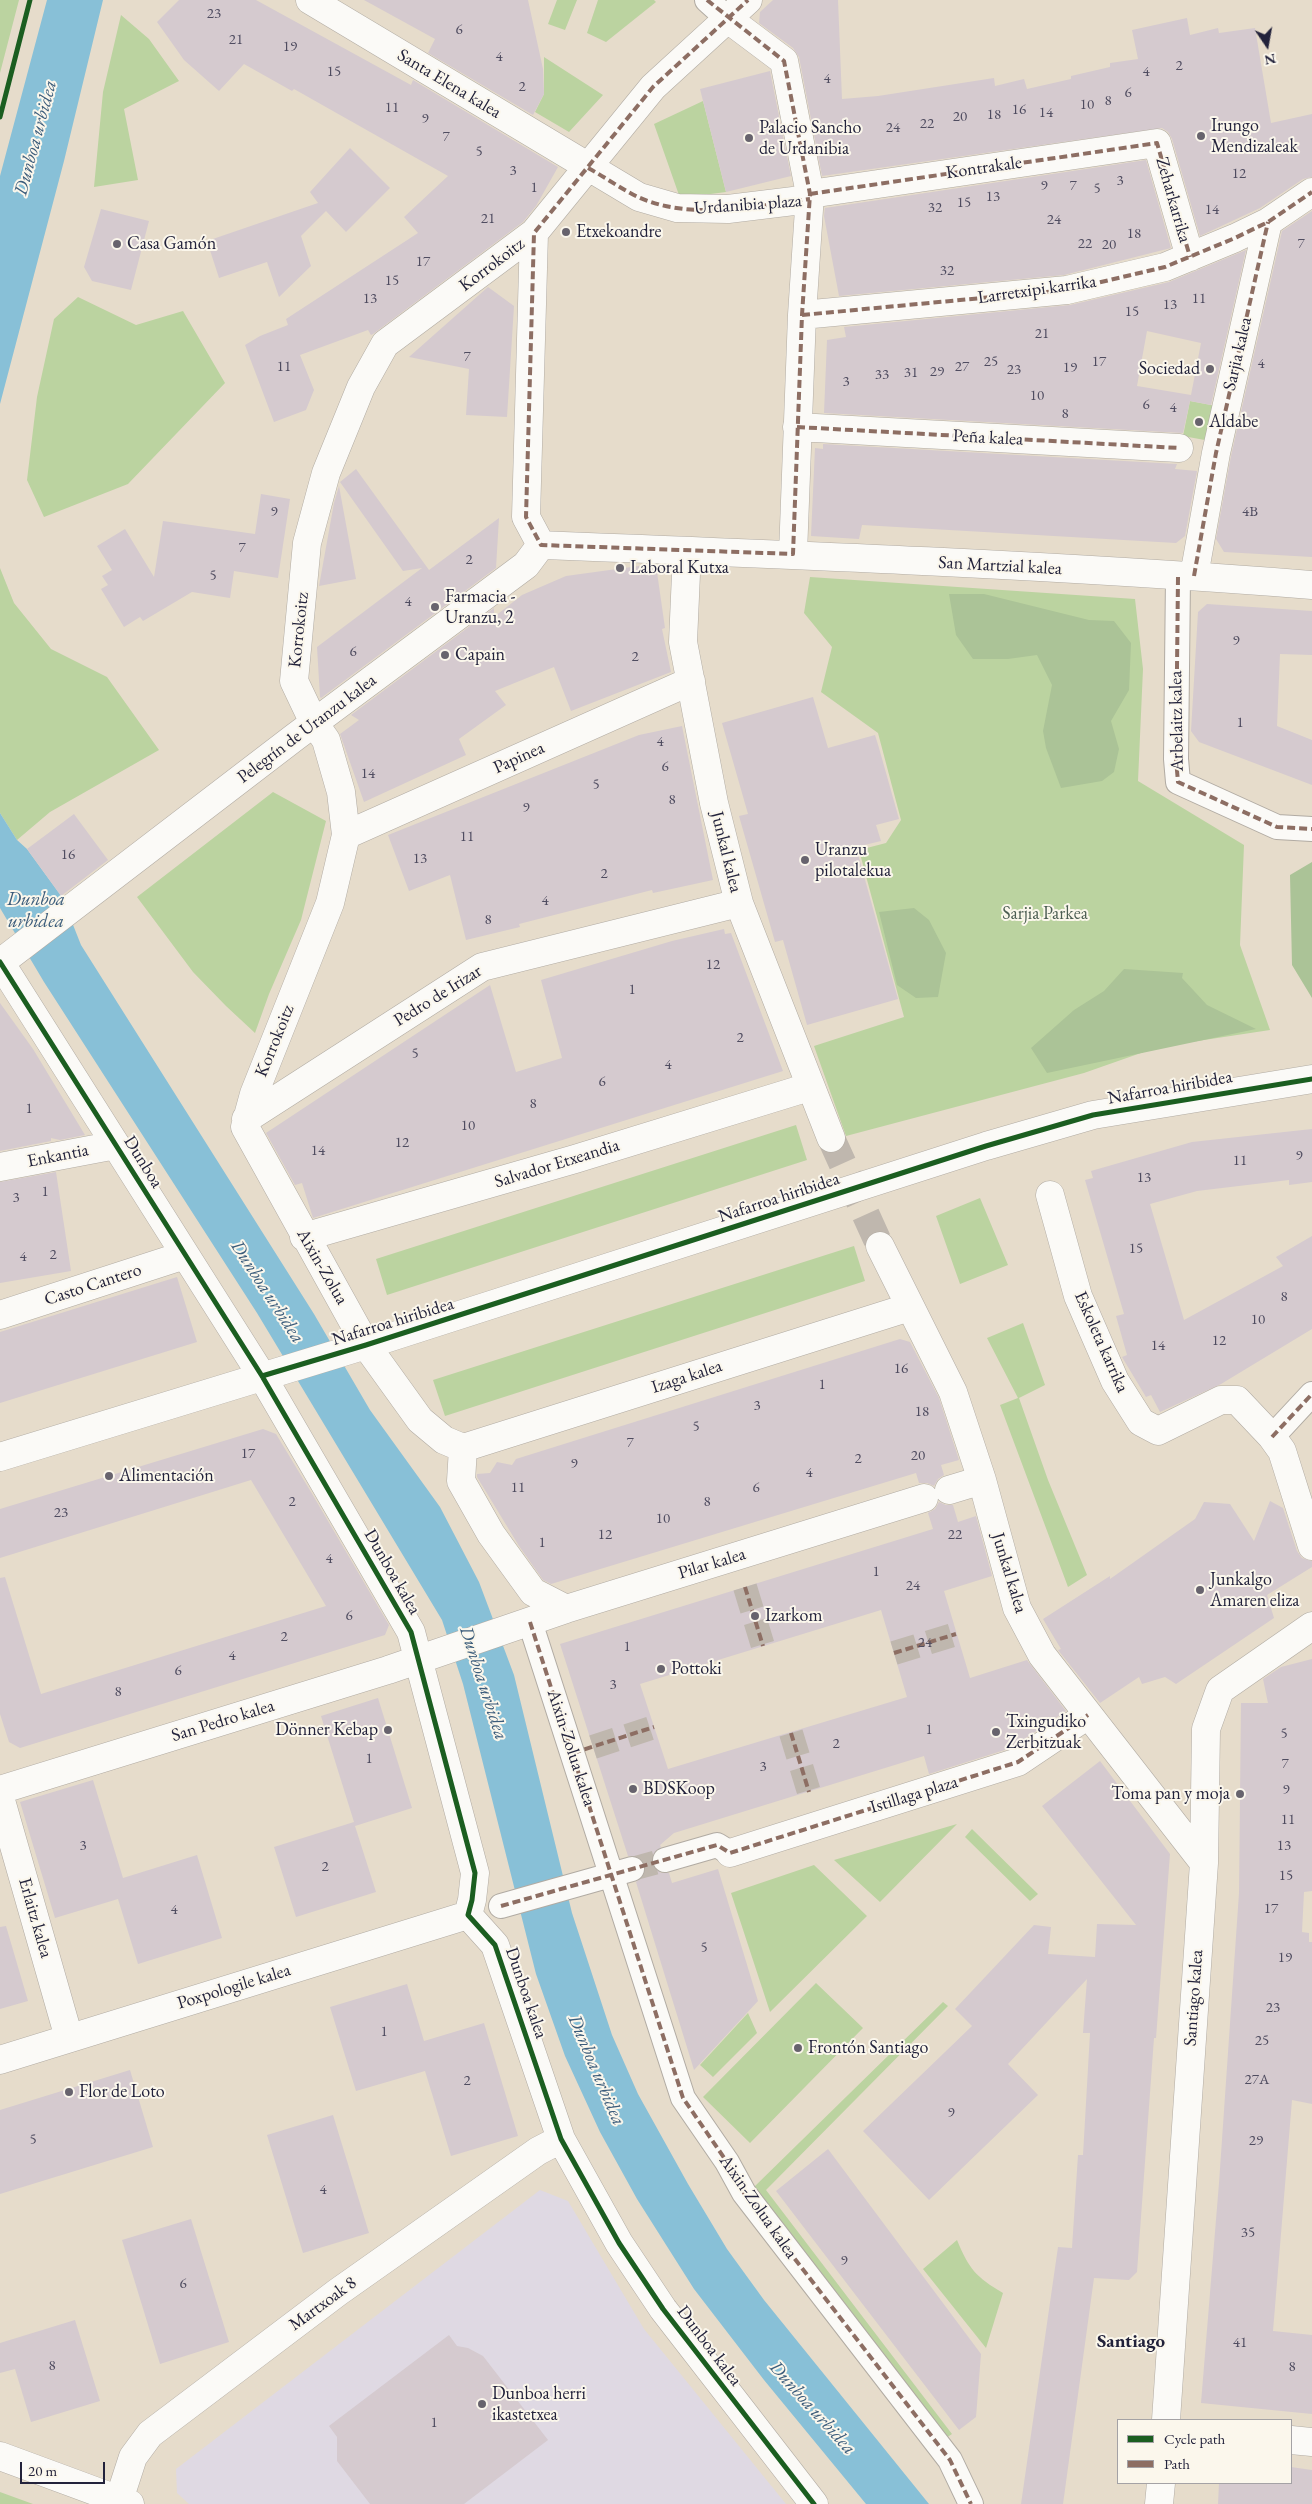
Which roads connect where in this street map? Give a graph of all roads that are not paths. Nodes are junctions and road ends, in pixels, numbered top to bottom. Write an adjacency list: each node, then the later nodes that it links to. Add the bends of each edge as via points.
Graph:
1 (310, 0): 5 (street, Santa Elena kalea)
2 (748, 0): 3 (street)
3 (713, 5): 5 (street, via 653,88); 7 (street, via 784,61)
4 (1157, 143): 7 (street, Kontrakale); 10 (street, Zeharkarrika)
5 (588, 168): 7 (street, Urdanibia plaza, via 639,197 677,208 728,209); 9 (street)
6 (1312, 192): 8 (street, Larretxipi karrika)
7 (810, 197): 11 (street, Urdanibia plaza)
8 (1268, 222): 10 (street, Larretxipi karrika); 17 (street, Sarjia kalea)
9 (534, 233): 14 (street, via 526,517); 20 (street, Korrokoitz, via 385,344 361,387 326,473 307,543 294,680)
10 (1190, 257): 11 (street, Larretxipi karrika, via 1165,267 1067,290)
11 (802, 315): 12 (street, Urdanibia plaza)
12 (796, 427): 13 (street, Peña kalea); 16 (street, Urdanibia plaza)
13 (1179, 448)
14 (542, 545): 15 (street); 20 (street, Pelegrín de Uranzu kalea, via 526,565)
15 (687, 551): 16 (street, San Martzial kalea); 19 (street, Junkal kalea, via 683,642)
16 (793, 554): 17 (street, San Martzial kalea)
17 (1186, 576): 18 (street, San Martzial kalea); 21 (street, Arbelaitz kalea, via 1176,759 1178,782 1277,827)
18 (1312, 585)
19 (691, 681): 22 (street, Papinea); 23 (street, Junkal kalea, via 714,803)
20 (314, 723): 22 (street, Korrokoitz, via 326,740 342,792); 24 (street, Pelegrín de Uranzu kalea)
21 (1312, 829)
22 (346, 835): 27 (street, Korrokoitz, via 330,903)
23 (739, 904): 26 (street, Junkal kalea); 27 (street, Pedro de Irizar, via 482,967)
24 (4, 959): 29 (street, Dunboa)
25 (1312, 1079): 37 (street, Nafarroa hiribidea, via 1093,1115 986,1146)
26 (809, 1087): 28 (street, Junkal kalea); 32 (street, Salvador Etxeandia)
27 (246, 1119): 32 (street, Aixin-Zolua, via 245,1127)
28 (831, 1138)
29 (116, 1145): 30 (street, Enkantia); 34 (street, Dunboa)
30 (0, 1167)
31 (1050, 1194): 40 (street, Eskoleta karrika, via 1078,1296 1115,1381 1141,1422 1158,1431 1221,1400 1237,1400)
32 (304, 1238): 37 (street, Aixin-Zolua)
33 (880, 1246): 35 (street, Junkal kalea)
34 (185, 1255): 36 (street, Casto Cantero); 38 (street, Dunboa)
35 (910, 1307): 41 (street, Izaga kalea); 43 (street, Junkal kalea, via 953,1392)
36 (0, 1315)
37 (366, 1345): 38 (street, Nafarroa hiribidea); 41 (street, Aixin-Zolua, via 420,1420 444,1440)
38 (262, 1376): 42 (street, Nafarroa hiribidea); 49 (street, Dunboa kalea, via 411,1632)
39 (1312, 1394): 40 (street)
40 (1272, 1436): 44 (street, Eskoleta karrika, via 1282,1451)
41 (463, 1448): 45 (street, via 461,1481 491,1534 533,1592)
42 (0, 1457)
43 (982, 1480): 45 (street, Pilar kalea); 50 (street, Junkal kalea, via 1017,1608 1042,1655)
44 (1312, 1546)
45 (566, 1609): 46 (street, Pilar kalea)
46 (530, 1622): 48 (street, Pilar kalea); 56 (street, Aixin-Zolua kalea, via 583,1750)
47 (1312, 1626): 55 (street, Santiago kalea, via 1220,1690 1206,1729)
48 (445, 1651): 49 (street, San Pedro kalea)
49 (420, 1660): 51 (street, San Pedro kalea); 58 (street, Dunboa kalea, via 475,1873)
50 (1088, 1715): 53 (street, Istillaga plaza, via 1018,1762); 55 (street, Junkal kalea)
51 (0, 1790)
52 (0, 1797): 59 (street, Erlaitz kalea)
53 (730, 1853): 54 (street, via 717,1845)
54 (665, 1860)
55 (1204, 1864): 62 (street, Santiago kalea)
56 (622, 1872): 57 (street); 69 (street, Aixin-Zolua kalea, via 683,2098 744,2193 950,2460)
57 (502, 1906)
58 (468, 1915): 59 (street, Poxpologile kalea); 61 (street, Dunboa kalea, via 495,1945)
59 (69, 2038): 60 (street, Poxpologile kalea)
60 (0, 2060)
61 (561, 2139): 67 (street, Martxoak 8, via 538,2151 338,2292 150,2434 133,2457); 68 (street, Dunboa kalea, via 619,2243 663,2309)
62 (1166, 2419)
63 (1292, 2440): 64 (street)
64 (1312, 2442)
65 (0, 2456): 67 (street)
66 (1161, 2484): 70 (street)
67 (125, 2502)
68 (814, 2504)
69 (970, 2504)
70 (1159, 2504)

